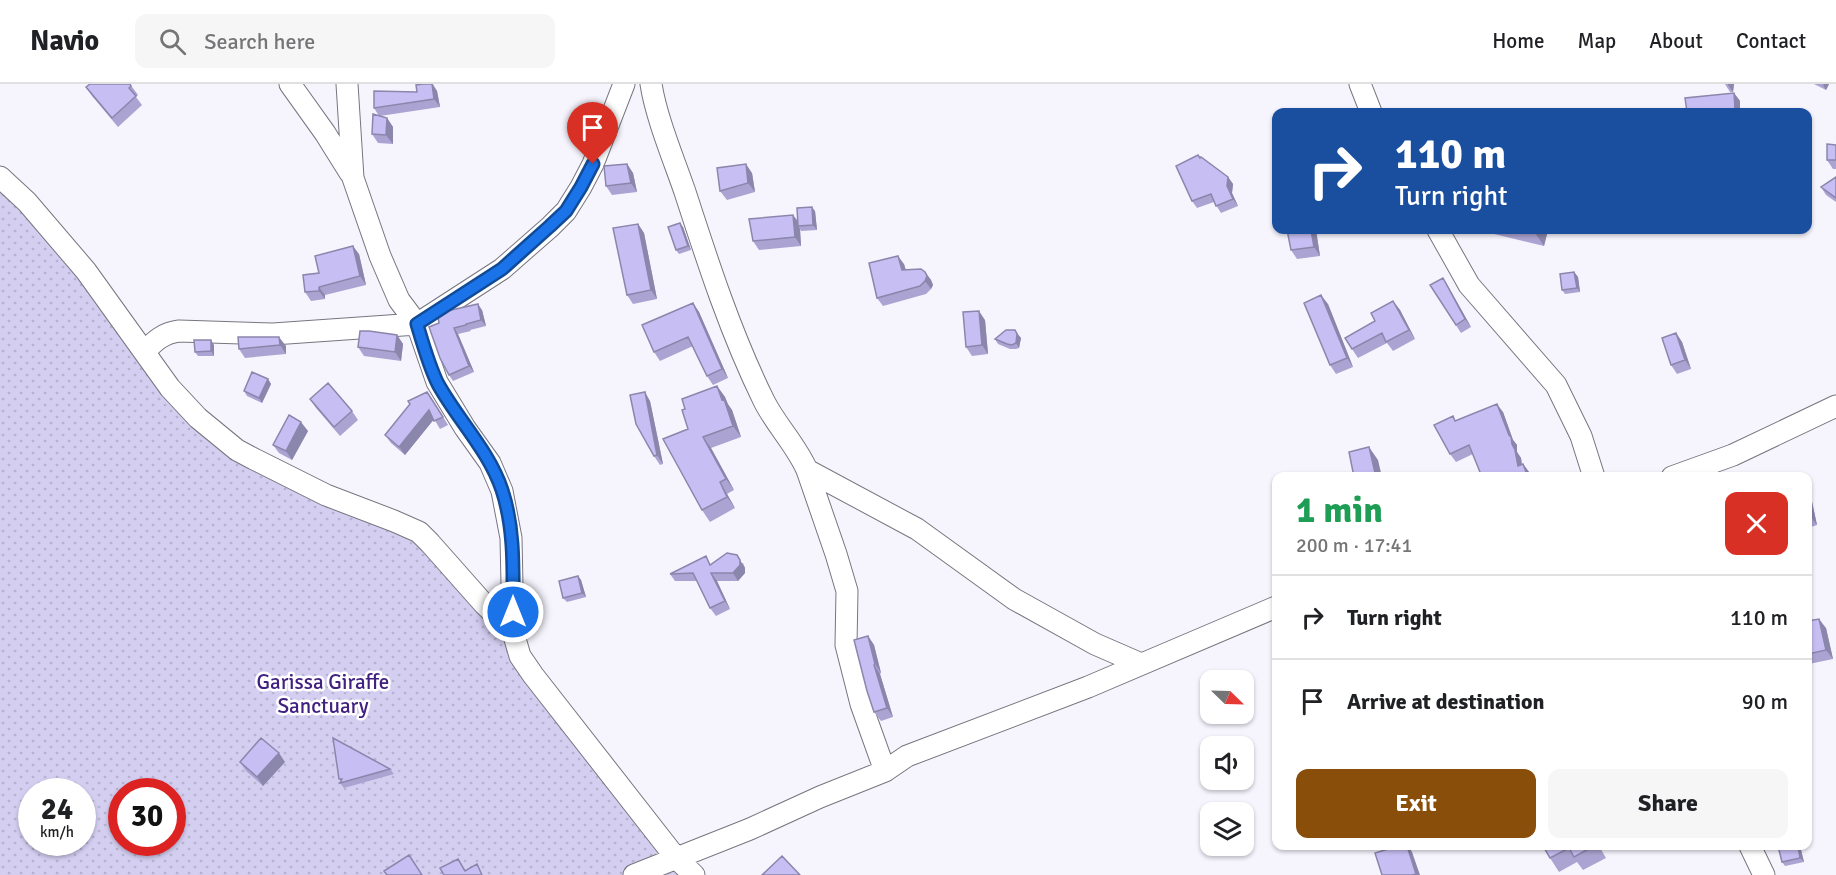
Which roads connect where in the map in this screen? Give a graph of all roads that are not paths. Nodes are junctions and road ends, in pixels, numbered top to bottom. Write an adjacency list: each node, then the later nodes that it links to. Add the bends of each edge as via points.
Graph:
1 (290, 84): 8 (street)
2 (346, 84): 8 (street)
3 (624, 84): 10 (street, via 593,164 566,211 502,269)
4 (651, 84): 13 (street, via 722,302 765,403)
5 (1360, 84): 6 (street)
6 (1369, 108)
7 (0, 177): 11 (street, via 79,263)
8 (353, 178): 10 (street, via 389,278)
9 (1439, 234): 14 (street, via 1469,285 1556,385 1581,436)
10 (417, 324): 11 (street, via 273,333 179,331 167,333); 17 (street, via 437,382 490,463 502,490 511,538)
11 (145, 351): 17 (street, via 170,388 218,436 237,450 326,495 418,532)
12 (1836, 406): 15 (street, via 1733,455)
13 (807, 470): 18 (street, via 918,529 1014,599 1095,644); 19 (street, via 847,591 846,645 861,704)
14 (1592, 472)
15 (1686, 472)
16 (1272, 609): 18 (street)
17 (513, 632): 21 (street, via 528,668)
18 (1141, 664): 19 (street, via 907,756)
19 (885, 771): 21 (street)
20 (1752, 850): 24 (street)
21 (676, 858): 22 (street); 23 (street)
22 (634, 875)
23 (694, 875)
24 (1764, 875)

